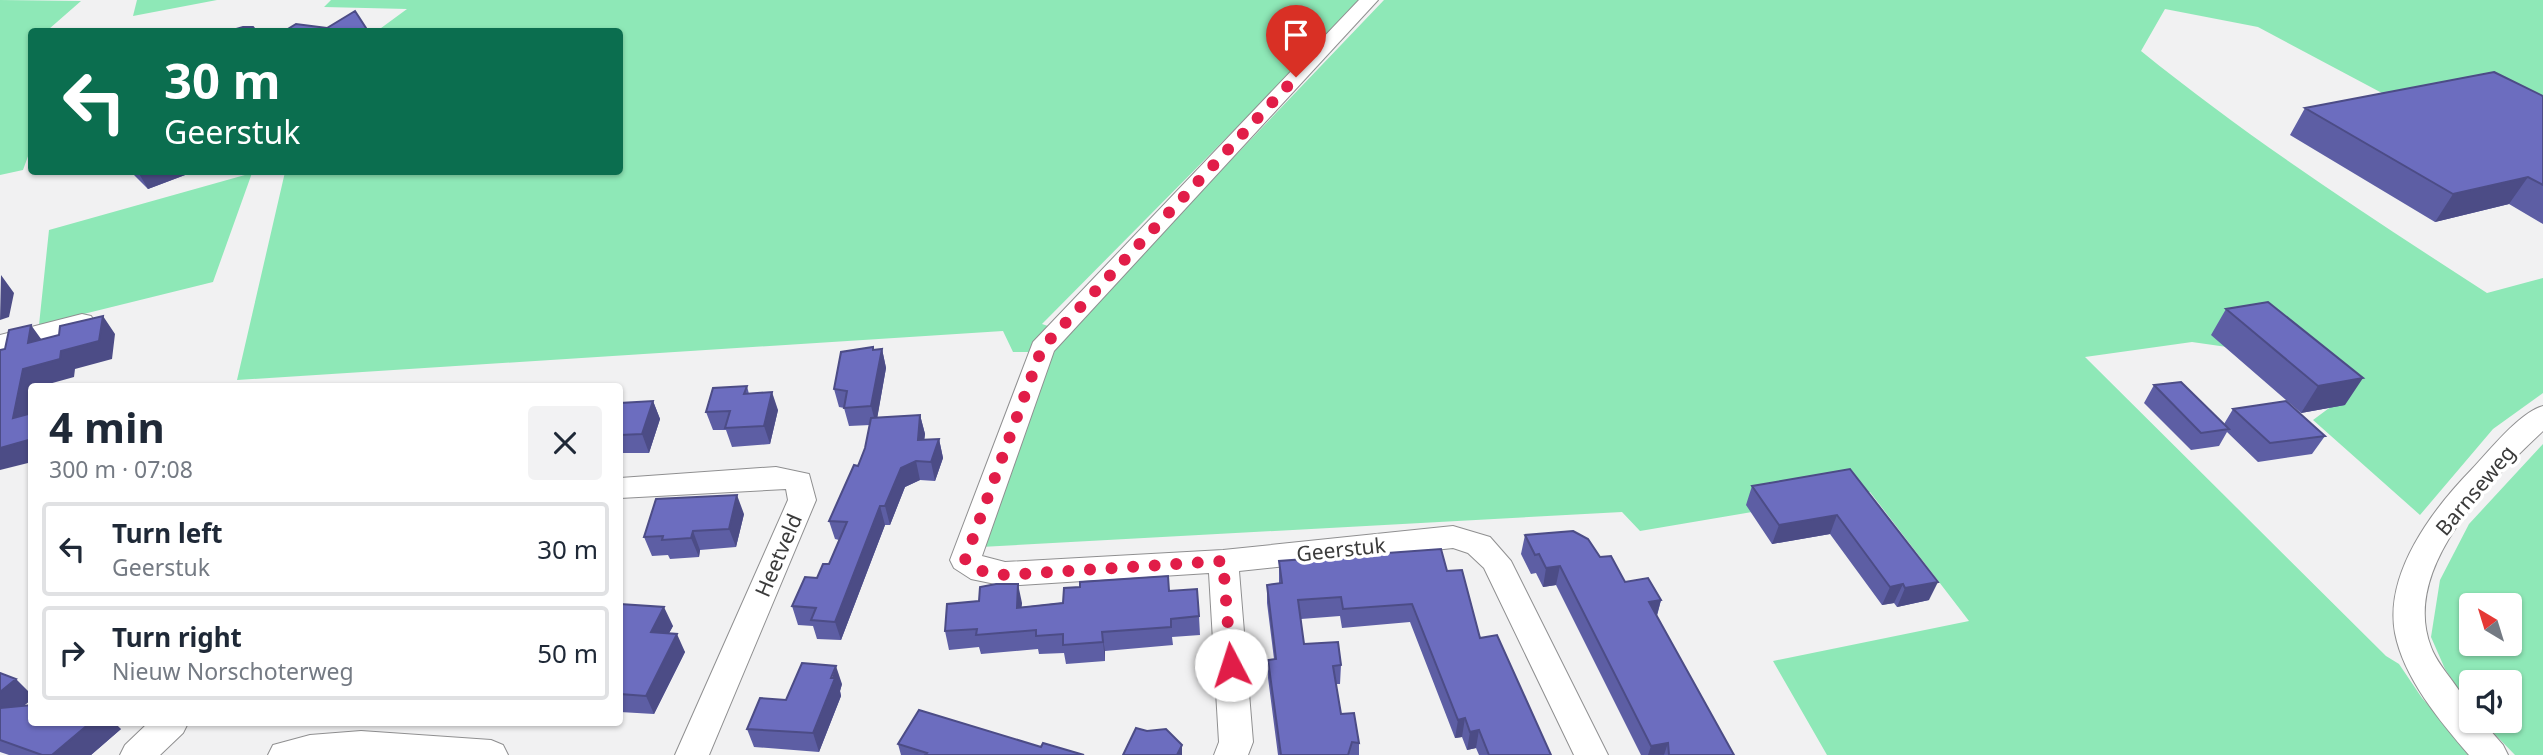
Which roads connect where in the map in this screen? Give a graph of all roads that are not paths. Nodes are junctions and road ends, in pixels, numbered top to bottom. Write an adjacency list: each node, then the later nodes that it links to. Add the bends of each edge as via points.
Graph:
1 (1368, 0): 6 (street, Geerstuk, via 1042,348 965,560 982,571 1005,575)
2 (82, 321): 3 (street)
3 (0, 343)
4 (2543, 415): 14 (street, Barnseweg, via 2444,522 2420,562 2409,596 2410,633 2432,682)
5 (623, 488): 11 (street, Heetveld, via 776,477 799,481 802,500)
6 (1223, 561): 12 (street, via 1236,742); 13 (street, Geerstuk, via 1453,537 1479,545 1496,561)
7 (168, 726): 8 (street)
8 (137, 755)
9 (285, 755): 10 (street, via 315,747 365,745)
10 (491, 755)
11 (692, 755)
12 (1231, 755)
13 (1591, 755)
14 (2491, 755)

